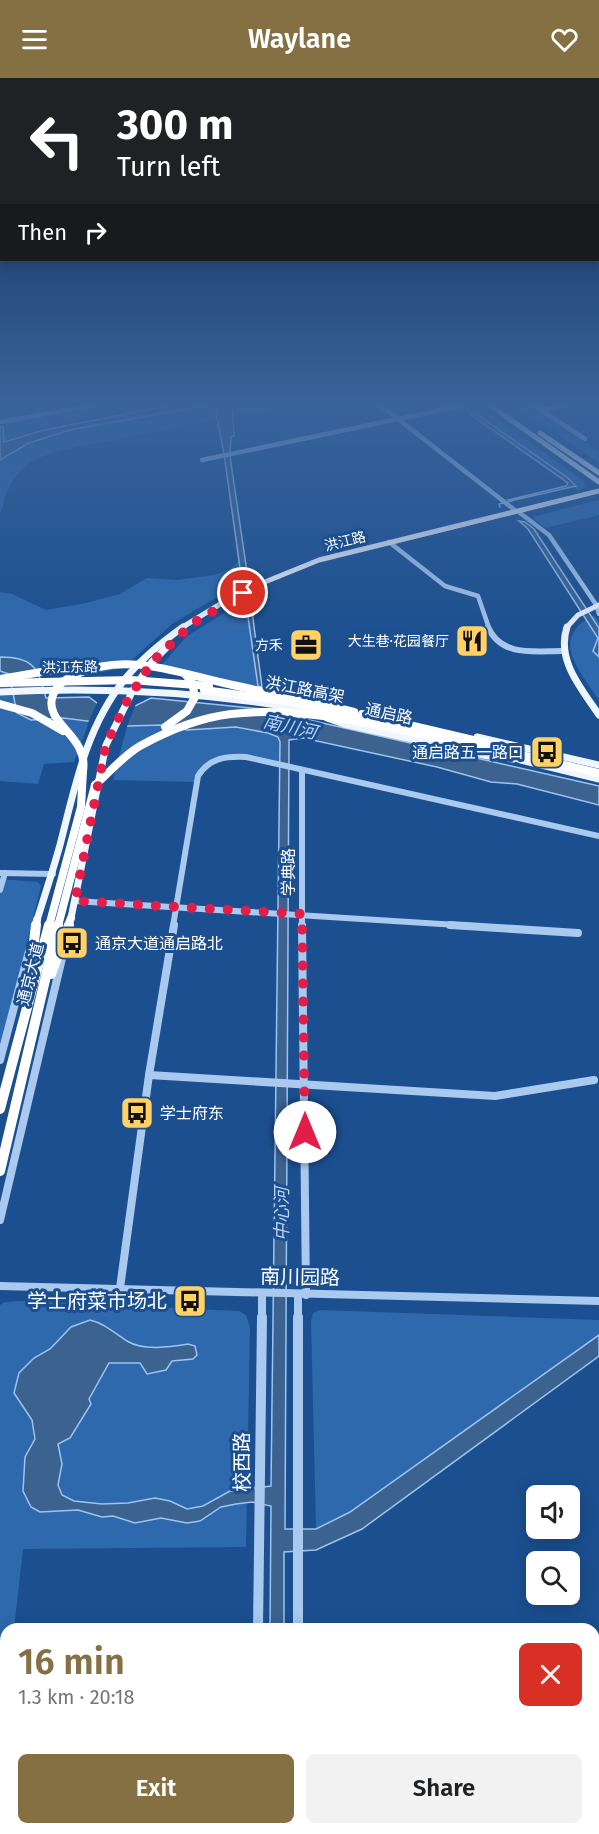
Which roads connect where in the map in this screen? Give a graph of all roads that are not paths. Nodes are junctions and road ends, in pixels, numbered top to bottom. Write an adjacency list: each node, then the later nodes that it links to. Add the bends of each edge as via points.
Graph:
1 (479, 483): 3 (street)
2 (599, 492): 3 (main road, 洪江路)
3 (518, 512): 4 (main road, 洪江路); 5 (street, via 549,535)
4 (391, 543): 7 (street, via 445,586 478,596 493,637 501,646); 8 (main road, 洪江路, via 300,567 237,592 190,620); 9 (main road, 洪江路, via 311,566 243,593 192,624 151,663)
5 (596, 609): 6 (main road)
6 (580, 616): 7 (main road, via 565,629); 15 (main road, via 568,630 566,652)
7 (562, 651): 17 (main road)
8 (126, 678): 9 (main road, 洪江东路); 10 (main road, 洪江东路, bridge); 11 (main road, 通京大道)
9 (141, 679): 12 (main road); 20 (main road, 通启路, via 211,684 289,697)
10 (0, 683): 16 (highway, 洪江路高架, bridge, via 175,683 278,696); 19 (highway, 洪江路高架, bridge, via 128,684 223,692 292,702); 24 (highway, bridge, via 130,658 168,665 190,678 195,695 190,709 125,751)
11 (118, 690): 12 (main road, 洪江东路); 13 (main road, 洪江东路); 27 (main road, 通京大道, via 74,784)
12 (133, 690): 18 (main road); 23 (main road, via 219,696 295,708 344,724)
13 (0, 692)
14 (0, 704): 21 (highway, bridge, via 32,713 59,728 76,748)
15 (599, 709)
16 (354, 712): 20 (highway, 洪江路高架); 21 (highway, bridge, via 151,665 100,665 63,682 51,702 55,715 81,748)
17 (599, 715)
18 (112, 729): 29 (main road)
19 (485, 747): 20 (highway, 洪江路高架); 24 (highway, bridge, via 338,717 282,712 241,714 188,724 153,737 128,753)
20 (599, 769)
21 (83, 771): 34 (highway, 通京大道, via 82,799)
22 (302, 773): 31 (street, 学典路)
23 (599, 779)
24 (95, 785): 34 (highway, 通京大道)
25 (599, 836): 30 (street, via 260,760 227,757 205,765 198,776)
26 (3, 873): 27 (street); 28 (street)
27 (53, 874): 33 (main road, 通京大道)
28 (0, 890)
29 (75, 901): 30 (street); 32 (main road)
30 (177, 907): 31 (street); 39 (street)
31 (302, 914): 35 (street); 41 (street, 学典路)
32 (71, 918): 37 (highway); 44 (street)
33 (37, 920): 36 (highway); 38 (street)
34 (54, 923): 36 (highway, 通京大道); 37 (highway, 通京大道)
35 (578, 933)
36 (18, 1033): 42 (highway, 通京大道)
37 (30, 1036): 43 (highway, 通京大道)
38 (0, 1060)
39 (149, 1075): 41 (street); 46 (street)
40 (594, 1080): 41 (street, via 495,1096)
41 (305, 1086): 48 (street, 学典路)
42 (0, 1109)
43 (0, 1171)
44 (0, 1220)
45 (0, 1286): 46 (street, 南川园路)
46 (120, 1288): 47 (street, 南川园路)
47 (266, 1294): 48 (street, 南川园路); 50 (street, 校西路)
48 (299, 1295): 49 (street, 南川园路); 51 (street)
49 (599, 1301)
50 (258, 1623)
51 (298, 1623)

